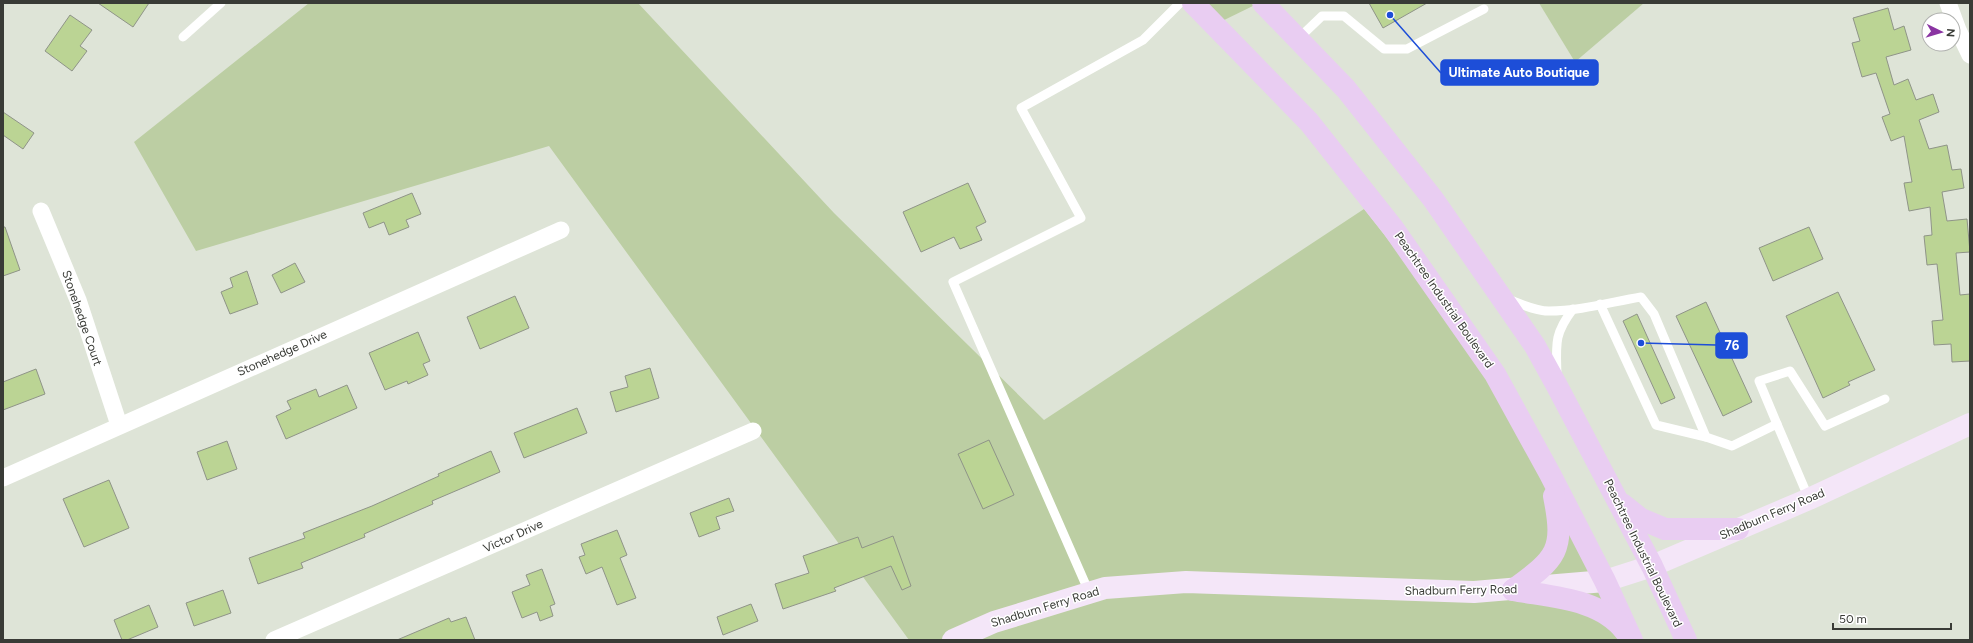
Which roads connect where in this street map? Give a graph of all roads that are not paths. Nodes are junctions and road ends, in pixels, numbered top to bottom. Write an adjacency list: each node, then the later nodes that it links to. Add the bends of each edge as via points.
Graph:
1 (221, 3): 7 (lane)
2 (1180, 3): 30 (lane, via 1143,40 1021,108 1081,218 954,282)
3 (1193, 3): 22 (main road, Peachtree Industrial Boulevard, via 1309,122 1394,228 1495,374)
4 (1263, 3): 8 (main road, Peachtree Industrial Boulevard)
5 (1948, 3): 9 (street)
6 (1484, 9): 8 (lane, via 1407,49 1384,49 1344,16 1322,16)
7 (183, 37)
8 (1298, 39): 12 (main road, Peachtree Industrial Boulevard, via 1346,89 1428,192)
9 (1970, 55)
10 (41, 211): 19 (street, Stonehedge Court, via 78,300)
11 (561, 230): 19 (street, Stonehedge Drive)
12 (1501, 296): 14 (lane, via 1528,307 1548,311); 15 (main road, Peachtree Industrial Boulevard)
13 (1600, 304): 14 (lane); 21 (lane, via 1656,425); 21 (lane, via 1641,297 1654,314)
14 (1573, 309): 15 (lane, via 1562,324 1556,343)
15 (1557, 386): 25 (main road, Peachtree Industrial Boulevard)
16 (1885, 399): 17 (lane, via 1825,426 1790,371 1759,381)
17 (1777, 424): 21 (lane, via 1732,446); 24 (lane)
18 (1970, 424): 24 (street, Shadburn Ferry Road)
19 (119, 426): 23 (street, Stonehedge Drive)
20 (754, 431): 31 (street, Victor Drive)
21 (1706, 437)
22 (1550, 474): 28 (main road, Peachtree Industrial Boulevard); 29 (main road, via 1559,520 1559,537 1553,556 1534,575)
23 (3, 478)
24 (1809, 499): 26 (street, Shadburn Ferry Road)
25 (1618, 501): 26 (main road, via 1641,518 1665,529); 27 (main road, Peachtree Industrial Boulevard)
26 (1738, 529): 27 (street, Shadburn Ferry Road)
27 (1652, 566): 28 (street, Shadburn Ferry Road); 34 (main road, Peachtree Industrial Boulevard)
28 (1605, 581): 29 (street, Shadburn Ferry Road); 33 (main road, Peachtree Industrial Boulevard)
29 (1513, 590): 30 (street, Shadburn Ferry Road, via 1411,591 1186,582 1106,588); 33 (main road, via 1580,602 1606,614)
30 (1089, 592): 32 (street, Shadburn Ferry Road, via 994,622)
31 (274, 640)
32 (953, 640)
33 (1631, 640)
34 (1686, 640)

